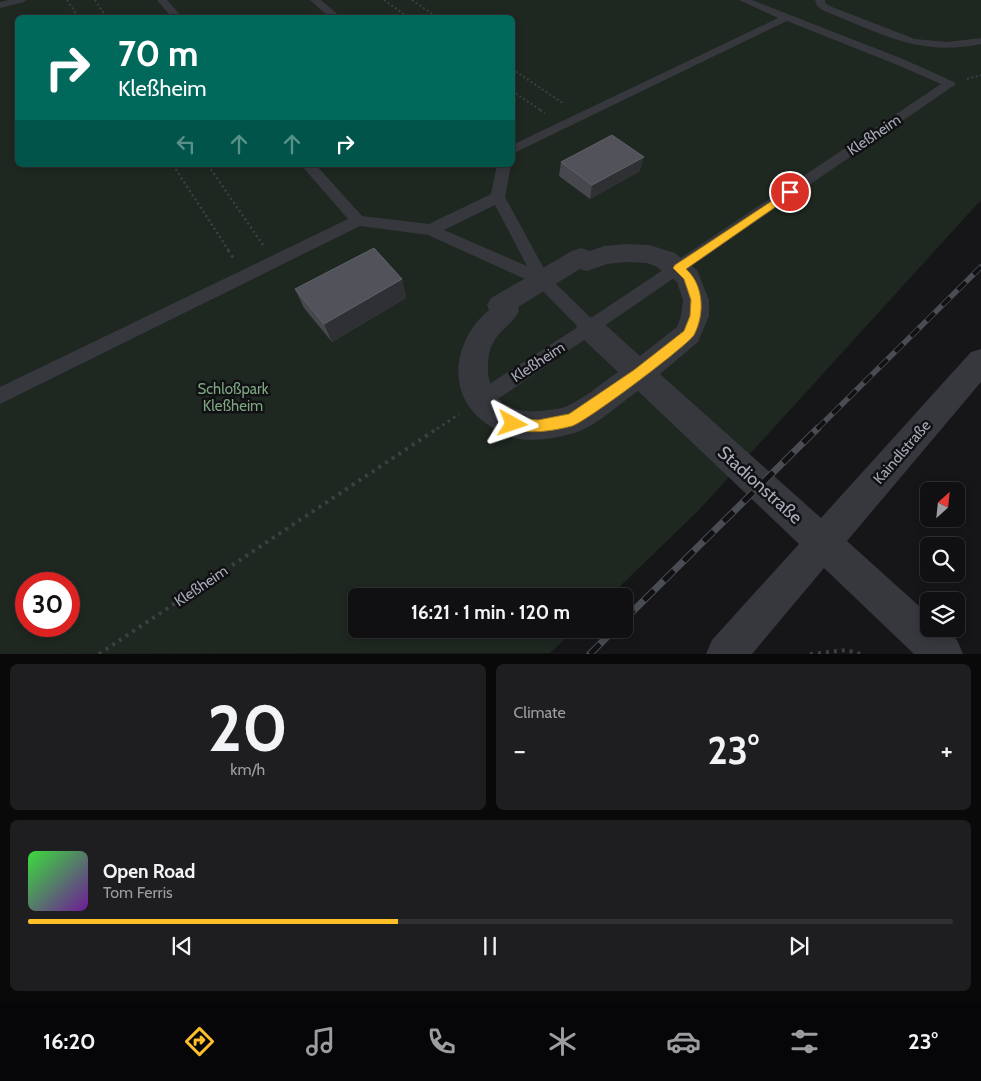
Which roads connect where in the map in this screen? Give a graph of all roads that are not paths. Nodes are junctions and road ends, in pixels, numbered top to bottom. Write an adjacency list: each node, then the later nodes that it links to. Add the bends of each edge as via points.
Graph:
1 (21, 0): 6 (lane)
2 (162, 0): 7 (lane)
3 (316, 0): 8 (lane)
4 (744, 0): 9 (lane)
5 (820, 0): 10 (lane, via 820,4 828,9 912,42 964,45)
6 (0, 5)
7 (175, 15)
8 (334, 15)
9 (785, 18): 11 (lane); 17 (lane, Kleßheim, via 911,64 950,84)
10 (981, 40)
11 (515, 149)
12 (310, 167): 15 (lane)
13 (504, 167): 14 (lane)
14 (498, 197): 16 (lane); 18 (lane)
15 (358, 221): 16 (lane); 22 (lane)
16 (431, 230): 18 (lane)
17 (678, 268): 18 (street, via 649,254 604,256 587,262 581,257); 19 (lane, Kleßheim); 21 (street, via 694,289 695,316 688,334)
18 (542, 280): 19 (lane); 23 (street, via 500,305 506,311 489,326 479,341 473,378)
19 (590, 328): 21 (street, Stadionstraße); 23 (lane, Kleßheim)
20 (981, 361): 24 (street, Kaindlstraße)
21 (639, 374): 23 (street, via 572,420 538,426 513,424 488,409); 24 (street, Stadionstraße)
22 (0, 396)
23 (481, 400)
24 (822, 542): 25 (street); 26 (street, Stadionstraße)
25 (726, 654)
26 (942, 654)

